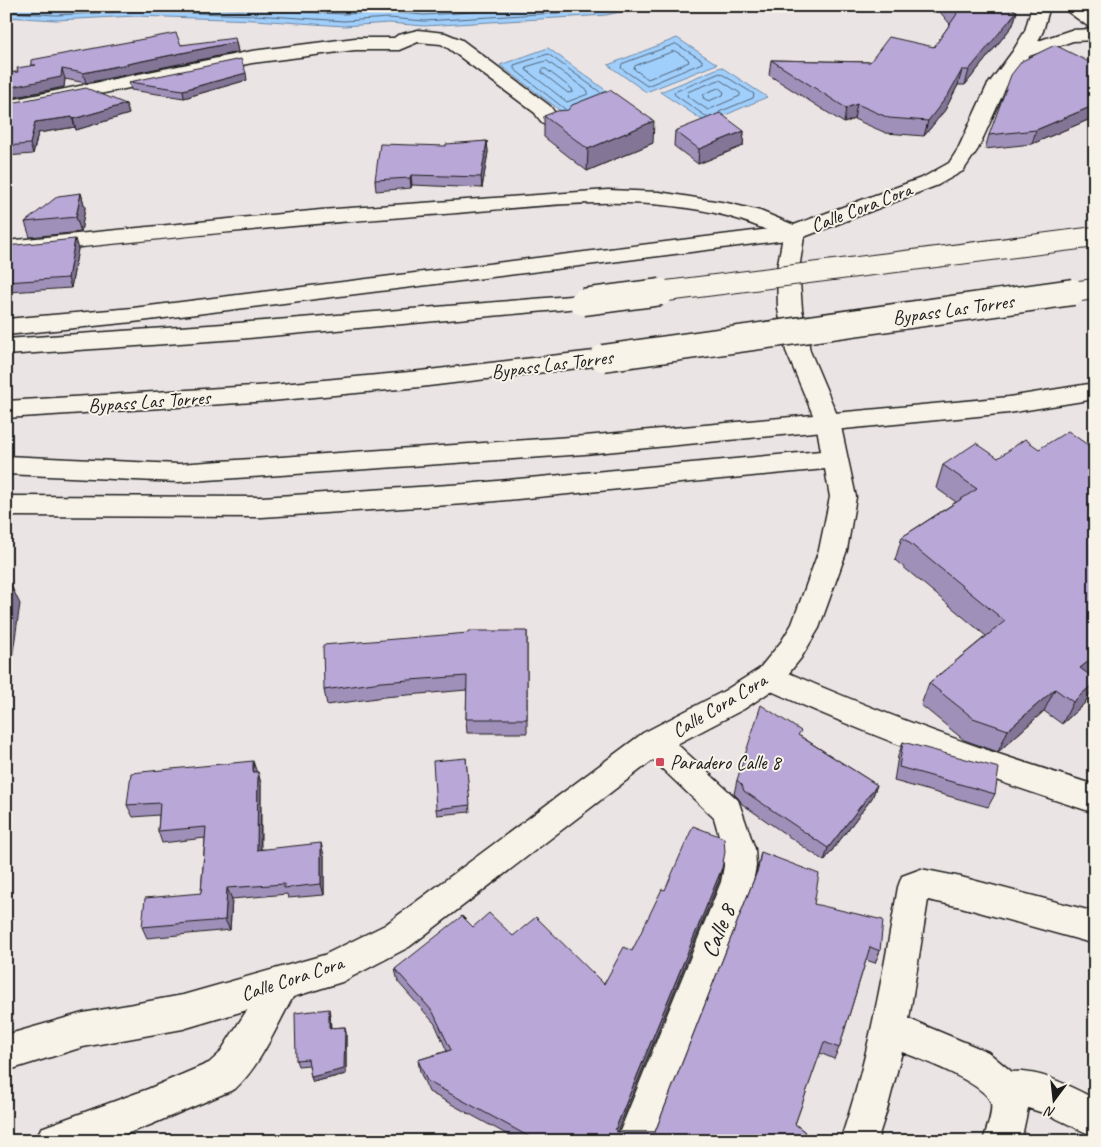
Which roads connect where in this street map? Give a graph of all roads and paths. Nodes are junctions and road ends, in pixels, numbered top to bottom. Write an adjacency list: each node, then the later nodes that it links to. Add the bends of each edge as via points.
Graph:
1 (1041, 6): 5 (main road, Calle Cora Cora, via 1034,31)
2 (1069, 6): 3 (main road)
3 (1095, 23)
4 (1095, 34): 5 (main road, via 1072,36)
5 (1022, 52): 8 (main road, Calle Cora Cora, via 997,86 968,149 956,167 930,181)
6 (6, 107): 7 (main road, via 252,57 355,44 399,44 418,36 450,42)
7 (560, 126)
8 (794, 232): 10 (main road, via 719,208 658,198 608,196 321,216); 12 (main road, via 133,315); 16 (main road, Calle Cora Cora, via 788,269 790,309 798,351)
9 (1095, 237): 13 (main road, bridge, via 583,302)
10 (6, 248)
11 (1095, 289): 15 (main road, Bypass Las Torres, bridge, via 603,358 430,378 271,393)
12 (6, 327)
13 (6, 347)
14 (1095, 391): 16 (main road, via 1009,405)
15 (6, 410)
16 (828, 422): 17 (main road, Calle Cora Cora); 18 (main road, via 585,445 178,473)
17 (836, 459): 19 (main road, via 465,494 262,507); 20 (main road, Calle Cora Cora, via 843,497 833,550 805,628)
18 (6, 465)
19 (6, 506)
20 (769, 677): 21 (main road, Calle Cora Cora, via 734,700); 22 (main road, via 831,706 990,766)
21 (654, 742): 24 (main road, Calle Cora Cora, via 397,936 330,970); 30 (main road, Calle 8, via 727,810 739,849 740,866 737,882)
22 (1095, 799)
23 (1095, 928): 25 (main road, via 961,892 921,884 914,887)
24 (282, 984): 26 (main road, Calle Cora Cora, via 183,1012 83,1030); 29 (main road, via 240,1055 222,1076 150,1107)
25 (889, 1029): 27 (main road, via 975,1065); 31 (main road, via 873,1102)
26 (6, 1053)
27 (1006, 1090): 28 (main road, via 1026,1089 1056,1099); 32 (main road, via 1010,1109)
28 (1095, 1119)
29 (54, 1141)
30 (634, 1141)
31 (858, 1141)
32 (1002, 1141)

